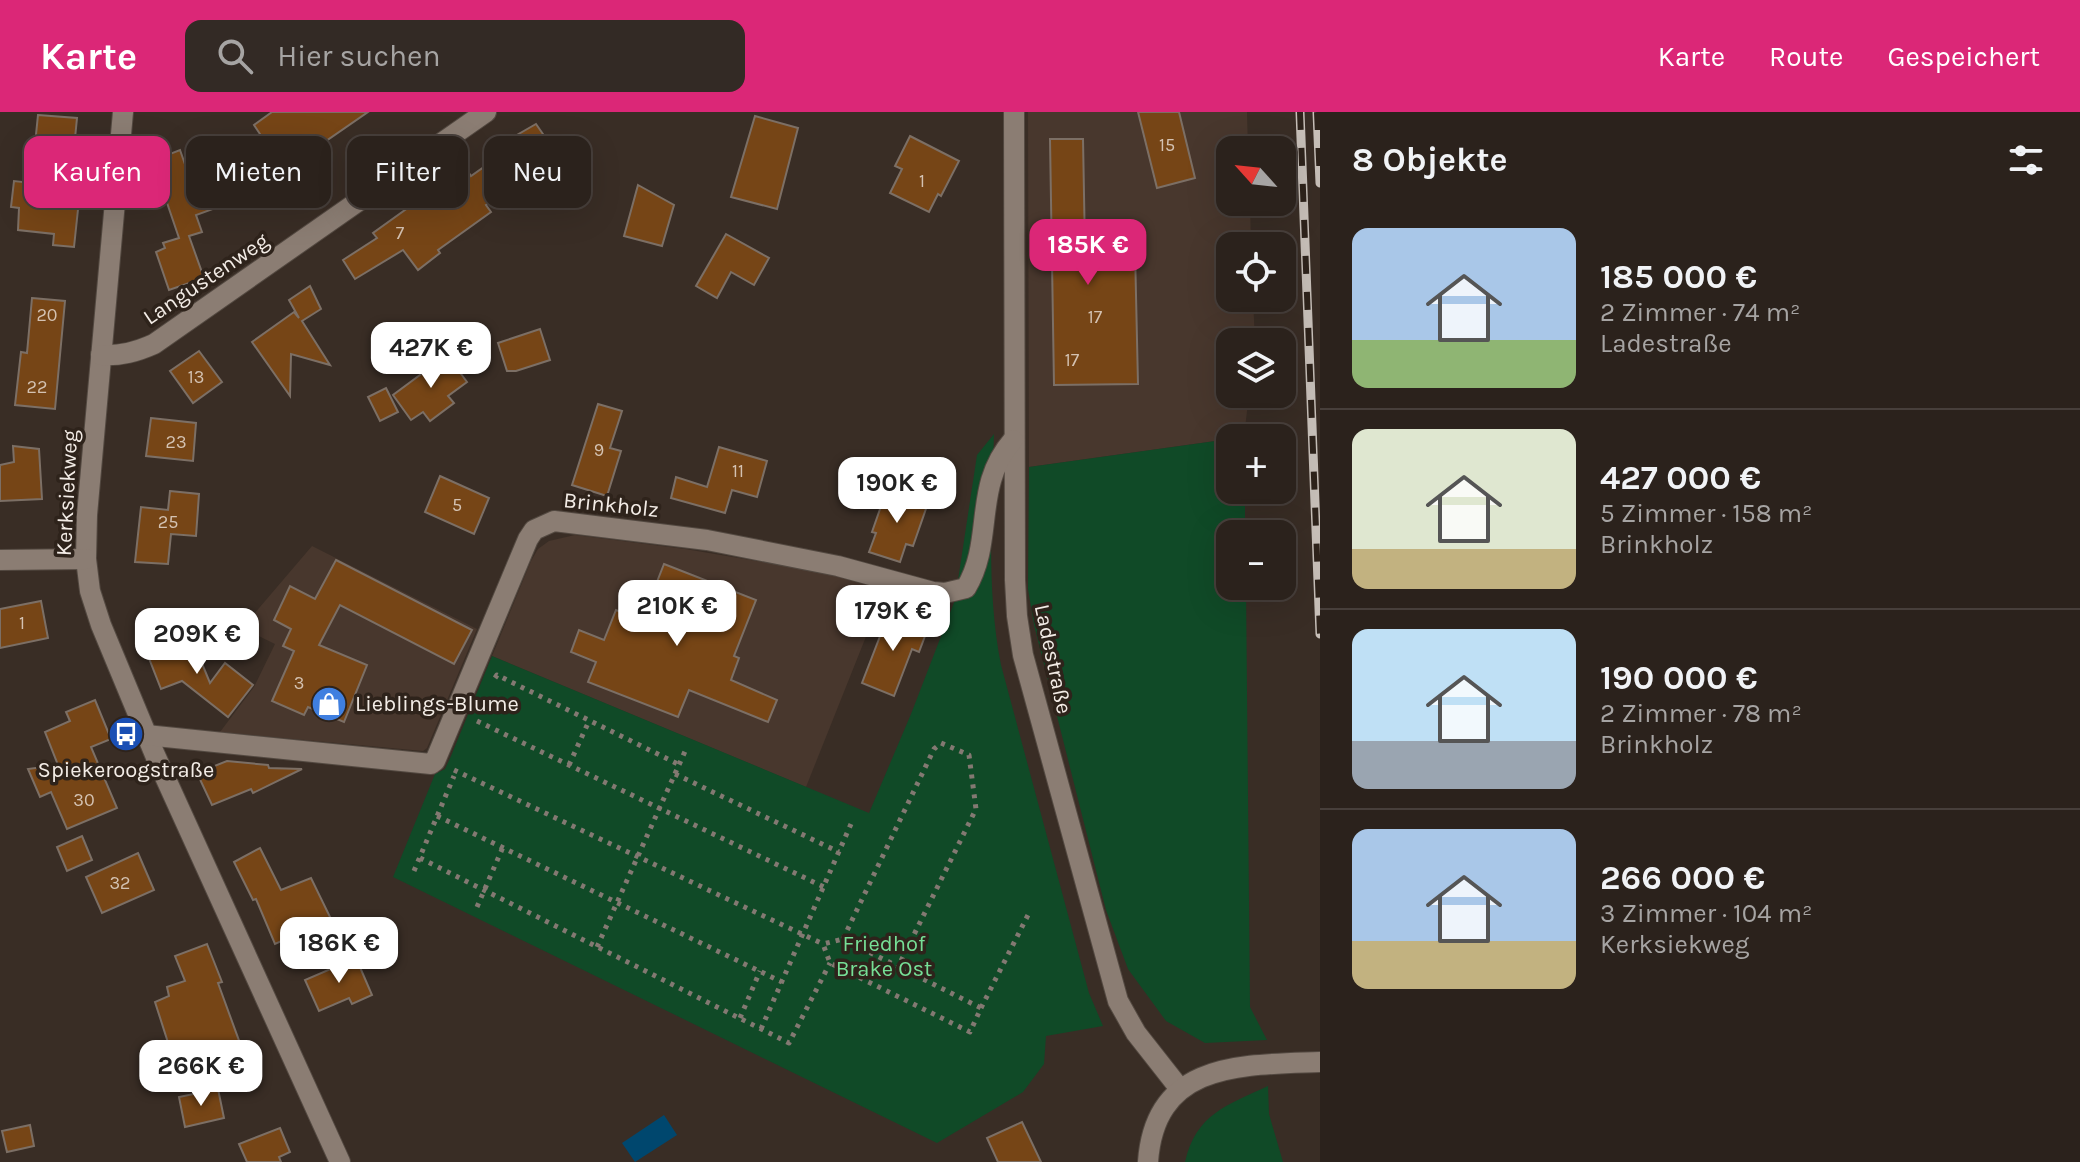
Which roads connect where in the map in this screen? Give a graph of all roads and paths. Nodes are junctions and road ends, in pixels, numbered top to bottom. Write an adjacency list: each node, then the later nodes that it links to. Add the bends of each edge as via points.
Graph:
1 (123, 112): 4 (street, Kerksiekweg)
2 (486, 112): 4 (street, Langustenweg, via 154,344 138,352)
3 (1014, 112): 5 (street, Ladestraße)
4 (101, 355): 6 (street, Kerksiekweg)
5 (1013, 440): 13 (street, Brinkholz, via 990,477 976,570 966,588 945,593 707,540 578,523 542,524 528,539); 41 (street, Ladestraße, via 1016,604 1023,655 1118,1001)
6 (86, 559): 7 (street); 11 (street, Kerksiekweg, via 101,625)
7 (0, 560)
8 (497, 675): 10 (path)
9 (477, 721): 14 (path)
10 (589, 721): 14 (path); 15 (path)
11 (146, 735): 13 (street, via 427,765); 42 (street, Kerksiekweg)
12 (687, 747): 15 (path)
13 (435, 761): 22 (path)
14 (569, 765): 17 (path)
15 (680, 765): 16 (path)
16 (675, 774): 17 (path); 21 (path)
17 (660, 808): 22 (path); 24 (path)
18 (437, 816): 20 (path)
19 (851, 824): 21 (path)
20 (503, 847): 25 (path); 26 (path)
21 (839, 852): 24 (path)
22 (638, 857): 26 (path); 29 (path)
23 (420, 858): 25 (path)
24 (824, 887): 29 (path)
25 (484, 890): 27 (path); 32 (path)
26 (617, 902): 32 (path); 35 (path)
27 (477, 907)
28 (1028, 915): 37 (path)
29 (803, 934): 31 (path); 36 (path)
30 (843, 939): 31 (path); 34 (path); 34 (path, via 934,749 941,743 969,755 976,809)
31 (823, 944): 33 (path)
32 (597, 947): 38 (path)
33 (830, 963): 37 (path, via 970,1032); 39 (path, via 789,1043)
34 (898, 967): 37 (path)
35 (760, 971): 36 (path); 38 (path)
36 (782, 982): 39 (path)
37 (981, 1008)
38 (740, 1018): 39 (path)
39 (761, 1029)
40 (1320, 1062): 41 (street, via 1241,1065 1199,1077)
41 (1180, 1089): 43 (street, via 1157,1117)
42 (340, 1162)
43 (1148, 1162)

